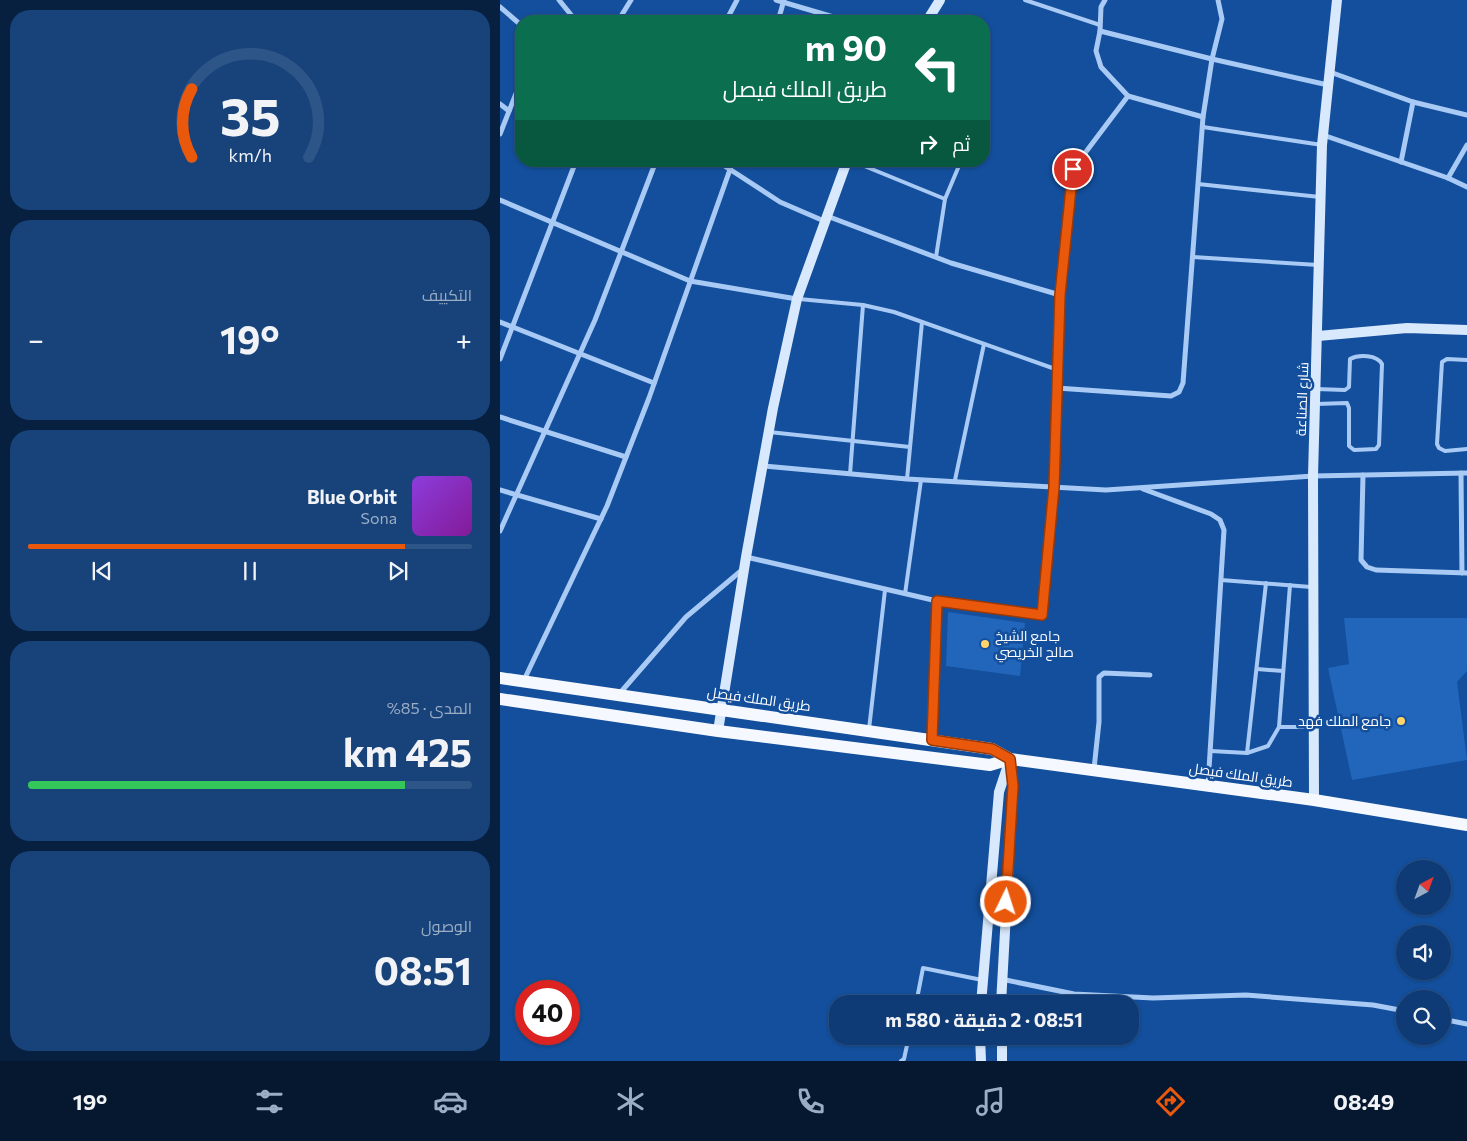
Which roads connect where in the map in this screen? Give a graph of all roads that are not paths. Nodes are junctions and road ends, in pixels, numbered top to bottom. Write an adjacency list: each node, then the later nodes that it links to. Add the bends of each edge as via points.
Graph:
1 (559, 0): 12 (street)
2 (631, 0): 13 (street)
3 (737, 0): 14 (street)
4 (776, 0): 10 (street)
5 (940, 0): 17 (street)
6 (1025, 0): 19 (lane)
7 (1105, 0): 19 (street, via 1101,6)
8 (1218, 0): 20 (street, via 1222,19)
9 (1337, 0): 21 (street, شارع الصناعة)
10 (784, 1): 15 (street); 16 (street)
11 (500, 7): 18 (street)
12 (571, 15)
13 (622, 15)
14 (729, 15)
15 (780, 15)
16 (828, 15)
17 (931, 15)
18 (515, 20)
19 (1100, 28): 20 (street); 24 (street, via 1096,51 1101,67)
20 (1212, 59): 22 (street); 29 (street)
21 (1329, 72): 22 (street, شارع الصناعة); 25 (street)
22 (1328, 85): 32 (street, شارع الصناعة)
23 (515, 96): 27 (street)
24 (1128, 96): 29 (street); 56 (street, via 1073,169)
25 (1413, 102): 28 (street); 34 (street)
26 (500, 104): 27 (street)
27 (509, 111): 31 (street)
28 (1467, 115)
29 (1203, 117): 30 (street)
30 (1203, 128): 32 (lane); 44 (street)
31 (500, 134)
32 (1322, 140): 34 (street); 46 (street, شارع الصناعة)
33 (1467, 145): 43 (street)
34 (1402, 162): 43 (street)
35 (574, 167): 50 (street)
36 (654, 167): 51 (street)
37 (726, 167): 42 (street)
38 (731, 167): 42 (street)
39 (845, 167): 49 (street)
40 (866, 167): 48 (lane)
41 (959, 167): 48 (lane)
42 (730, 170): 49 (street, via 780,202); 55 (street)
43 (1448, 178): 45 (street)
44 (1198, 184): 46 (lane); 53 (street)
45 (1467, 188)
46 (1321, 197): 54 (street, شارع الصناعة)
47 (500, 200): 50 (street)
48 (945, 200): 52 (lane)
49 (825, 218): 52 (street); 57 (street)
50 (553, 222): 51 (street); 61 (street)
51 (622, 251): 55 (street); 65 (street)
52 (936, 257): 56 (street)
53 (1193, 257): 54 (lane); 70 (street, via 1183,383 1179,392 1170,396)
54 (1319, 265): 63 (street, شارع الصناعة)
55 (690, 281): 57 (street); 69 (street)
56 (1060, 295): 68 (street)
57 (797, 298): 58 (lane); 75 (street)
58 (863, 305): 60 (lane); 76 (lane)
59 (500, 322): 61 (street)
60 (922, 322): 64 (lane); 77 (lane)
61 (512, 327): 65 (street); 66 (street)
62 (1467, 330): 63 (street, via 1407,328)
63 (1318, 336): 71 (street, شارع الصناعة)
64 (984, 344): 68 (lane); 87 (lane)
65 (580, 354): 69 (street); 74 (street)
66 (500, 359)
67 (1467, 360): 78 (lane, via 1447,359 1442,362 1437,444 1445,451)
68 (1058, 370): 70 (street)
69 (654, 383): 79 (street)
70 (1057, 388): 88 (street)
71 (1316, 389): 72 (street, شارع الصناعة); 72 (lane, via 1345,390 1350,382 1350,359 1354,357 1379,360 1382,364 1379,445 1376,449 1354,450 1350,446 1347,403)
72 (1315, 404): 84 (street, شارع الصناعة)
73 (500, 417): 74 (street)
74 (545, 432): 79 (street); 91 (street)
75 (769, 432): 76 (lane); 80 (street)
76 (853, 440): 77 (lane); 82 (lane)
77 (910, 447): 85 (lane)
78 (1467, 449)
79 (626, 457): 92 (street)
80 (764, 466): 82 (street); 94 (street)
81 (1464, 473): 83 (street); 96 (street)
82 (850, 474): 85 (street)
83 (1363, 475): 84 (street); 96 (street, via 1361,560 1367,566 1376,570)
84 (1313, 476): 89 (street); 100 (street, شارع الصناعة)
85 (907, 480): 86 (street)
86 (921, 480): 87 (street); 102 (lane)
87 (955, 480): 88 (street)
88 (1054, 487): 89 (street); 103 (street, via 1042,615)
89 (1140, 488): 97 (street, via 1220,520 1224,530)
90 (500, 490): 91 (street)
91 (516, 495): 92 (street); 93 (street)
92 (601, 519): 108 (street)
93 (500, 531)
94 (746, 556): 95 (street); 101 (street)
95 (745, 568): 109 (street, via 686,617); 111 (street)
96 (1465, 573)
97 (1221, 580): 98 (lane); 117 (street)
98 (1266, 584): 99 (lane); 104 (lane)
99 (1290, 585): 100 (lane); 105 (lane)
100 (1313, 587): 113 (street, شارع الصناعة)
101 (884, 590): 102 (street); 114 (lane)
102 (905, 594): 103 (street)
103 (937, 601): 116 (street)
104 (1257, 669): 105 (lane); 118 (lane)
105 (1283, 671): 112 (lane)
106 (1150, 675): 120 (street, via 1104,673 1099,676)
107 (500, 678): 108 (main road, طريق الملك فيصل)
108 (524, 681): 109 (main road, طريق الملك فيصل)
109 (619, 695): 111 (main road, طريق الملك فيصل)
110 (500, 699): 115 (main road, طريق الملك فيصل)
111 (723, 708): 114 (main road, طريق الملك فيصل); 115 (street)
112 (1278, 727): 113 (lane); 118 (lane, via 1268,746)
113 (1314, 727): 122 (street, شارع الصناعة)
114 (869, 730): 116 (main road, طريق الملك فيصل)
115 (718, 731): 119 (main road, طريق الملك فيصل, via 990,765)
116 (932, 740): 119 (main road, طريق الملك فيصل, via 992,749)
117 (1211, 751): 118 (lane); 121 (street)
118 (1247, 753)
119 (1010, 759): 120 (main road, طريق الملك فيصل); 124 (street, via 1013,786); 125 (street, via 999,792)
120 (1094, 770): 121 (main road, طريق الملك فيصل)
121 (1208, 786): 122 (main road, طريق الملك فيصل)
122 (1314, 800): 123 (main road, طريق الملك فيصل)
123 (1467, 825)
124 (1001, 979): 128 (street); 129 (street, via 1074,994 1153,998 1246,995)
125 (982, 980): 126 (lane, via 923,968); 127 (street)
126 (918, 995)
127 (981, 995)
128 (1002, 995)
129 (1396, 1009)
130 (1451, 1021): 131 (street)
131 (1467, 1024)
132 (906, 1045): 135 (lane)
133 (980, 1045): 136 (street)
134 (1002, 1045): 137 (street)
135 (901, 1061)
136 (981, 1061)
137 (1002, 1061)

